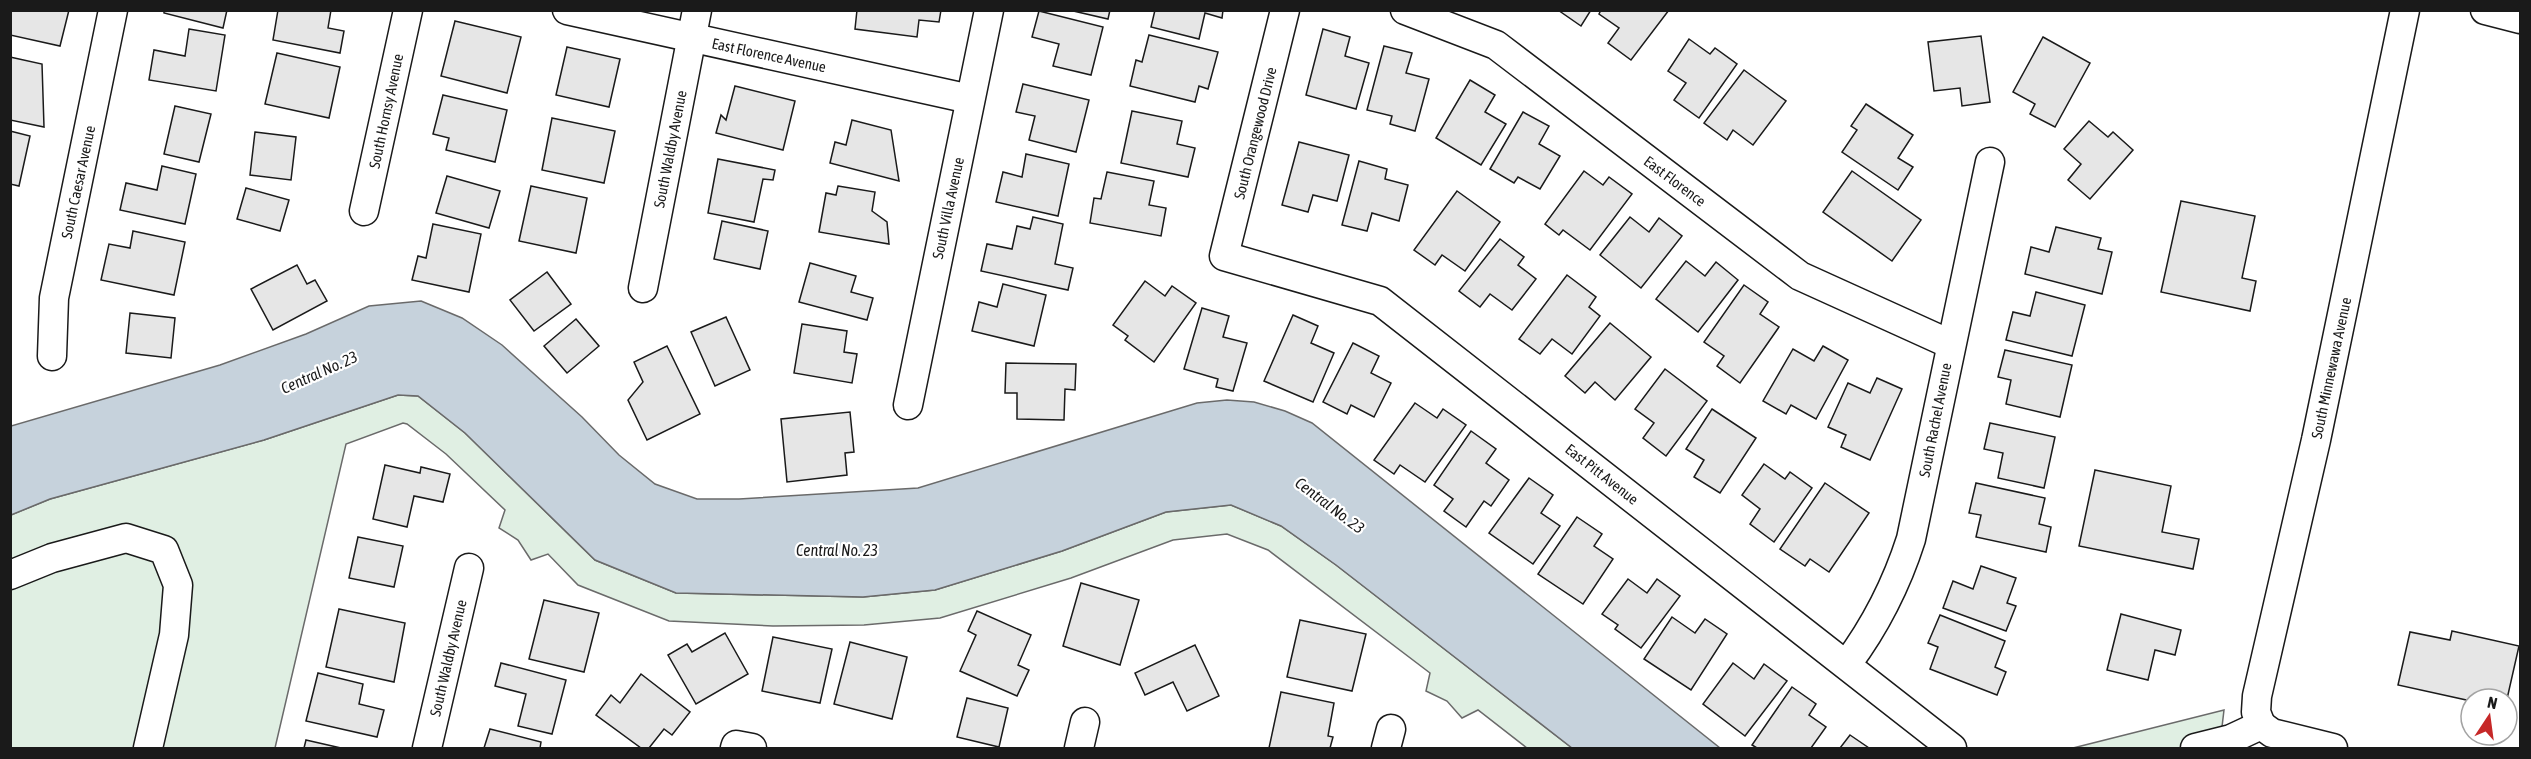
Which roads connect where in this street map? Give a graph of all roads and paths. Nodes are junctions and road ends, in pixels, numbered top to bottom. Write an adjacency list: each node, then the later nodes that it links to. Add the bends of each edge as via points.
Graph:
1 (113, 10): 18 (street, South Caesar Avenue, via 54,298)
2 (408, 10): 14 (street, South Hornsy Avenue)
3 (567, 10): 11 (street, East Florence Avenue)
4 (697, 10): 11 (street, South Waldby Avenue)
5 (989, 10): 12 (street, South Villa Avenue)
6 (1285, 10): 15 (street, South Orangewood Drive)
7 (1405, 10): 17 (street, East Florence, via 1496,45 1800,276)
8 (2405, 10): 23 (street, South Minnewawa Avenue, via 2318,428 2257,696 2256,712)
9 (2485, 10): 10 (street)
10 (2520, 19)
11 (691, 38): 12 (street, East Florence Avenue); 16 (street, South Waldby Avenue)
12 (970, 99): 19 (street, South Villa Avenue)
13 (1990, 162): 17 (street, South Rachel Avenue)
14 (364, 212)
15 (1224, 256): 22 (street, East Pitt Avenue, via 1380,301)
16 (643, 288)
17 (1950, 344): 22 (street, South Rachel Avenue, via 1911,539 1899,577)
18 (52, 356)
19 (908, 405)
20 (469, 568): 25 (street, South Waldby Avenue)
21 (10, 575): 24 (street, via 52,558 126,538 164,550 178,585 174,635)
22 (1847, 664): 26 (street, East Pitt Avenue)
23 (2261, 724): 27 (street, via 2230,739); 28 (street, via 2272,733)
24 (148, 748)
25 (427, 748)
26 (1952, 748)
27 (2195, 748)
28 (2333, 748)

